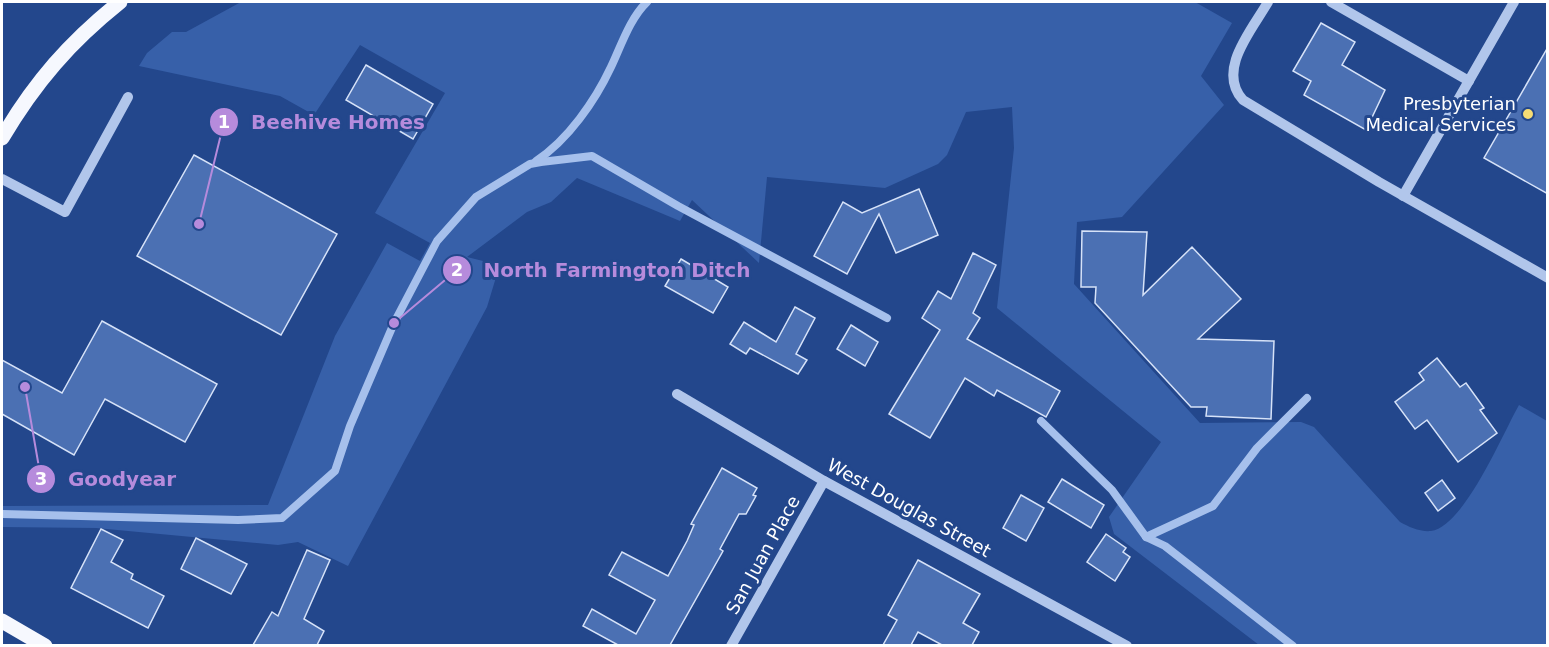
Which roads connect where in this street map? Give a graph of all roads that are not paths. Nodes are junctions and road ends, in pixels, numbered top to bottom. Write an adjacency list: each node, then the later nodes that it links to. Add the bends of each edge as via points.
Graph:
1 (120, 2): 7 (main road, via 68,46)
2 (1268, 2): 9 (street, via 1233,65 1237,93)
3 (1331, 2): 5 (street)
4 (1514, 2): 5 (street)
5 (1469, 81): 9 (street)
6 (128, 97): 8 (street, via 65,212)
7 (4, 129)
8 (2, 179)
9 (1404, 196): 10 (street)
10 (1548, 278)
11 (677, 394): 12 (street, West Douglas Street)
12 (824, 481): 15 (street, San Juan Place); 16 (street, West Douglas Street)
13 (2, 621): 14 (main road)
14 (45, 645)
15 (731, 645)
16 (1127, 645)

